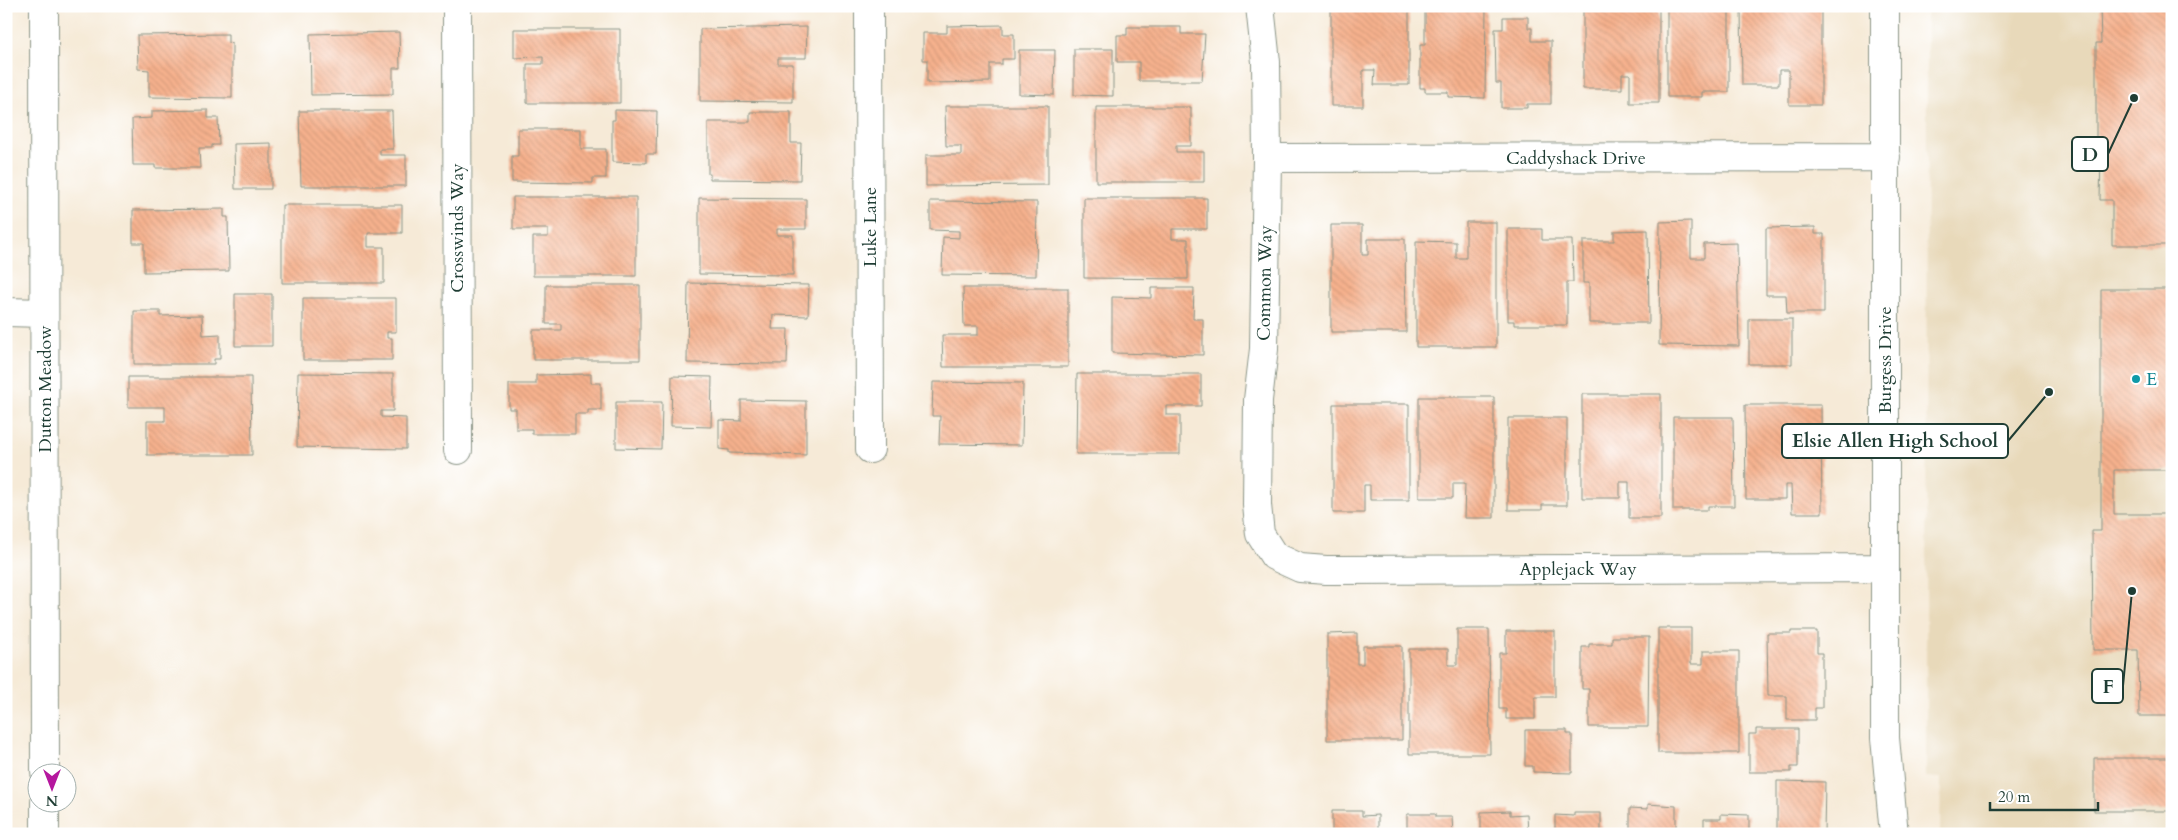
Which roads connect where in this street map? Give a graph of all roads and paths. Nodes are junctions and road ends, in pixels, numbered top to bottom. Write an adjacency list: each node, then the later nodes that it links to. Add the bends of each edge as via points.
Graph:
1 (44, 6): 9 (street, Dutton Meadow)
2 (457, 6): 11 (street, Crosswinds Way)
3 (869, 6): 10 (street, Luke Lane)
4 (1260, 6): 7 (street, Common Way, via 1266,62)
5 (1885, 6): 6 (street, Burgess Drive)
6 (1886, 157): 7 (street, Caddyshack Drive); 13 (street, Burgess Drive)
7 (1267, 158): 12 (street, Common Way, via 1264,349 1258,400 1257,505 1260,534)
8 (6, 312): 9 (street)
9 (44, 313): 14 (street, Dutton Meadow)
10 (870, 449)
11 (458, 450)
12 (1274, 556): 13 (street, Applejack Way, via 1300,568 1326,570)
13 (1884, 568): 17 (street, Burgess Drive, via 1885,738)
14 (45, 762)
15 (45, 812): 16 (street)
16 (45, 834)
17 (1894, 834)

